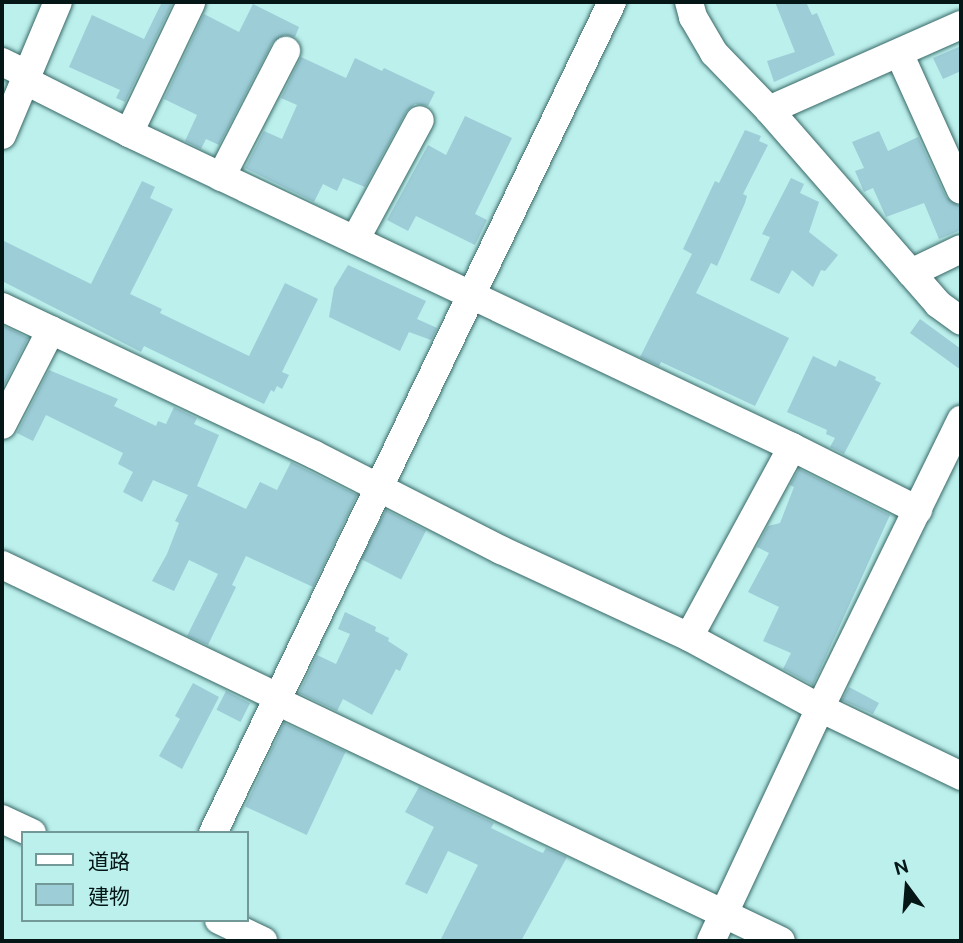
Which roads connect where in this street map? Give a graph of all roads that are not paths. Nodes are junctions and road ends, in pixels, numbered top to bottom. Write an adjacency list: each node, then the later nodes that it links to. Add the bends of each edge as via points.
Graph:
1 (58, 2): 9 (street)
2 (191, 2): 12 (street)
3 (612, 2): 19 (street)
4 (689, 2): 10 (street, via 692,17 713,53)
5 (961, 25): 7 (street)
6 (285, 51): 14 (street)
7 (899, 53): 10 (street); 15 (street)
8 (2, 62): 9 (street)
9 (26, 78): 12 (street); 13 (street)
10 (769, 110): 18 (street)
11 (420, 120): 16 (street)
12 (129, 134): 14 (street)
13 (2, 135)
14 (221, 177): 16 (street)
15 (961, 190)
16 (355, 240): 19 (street)
17 (961, 249): 18 (street)
18 (911, 273): 21 (street, via 938,304)
19 (472, 297): 25 (street); 26 (street)
20 (2, 307): 22 (street)
21 (961, 321)
22 (51, 330): 24 (street); 26 (street)
23 (961, 420): 27 (street)
24 (2, 425)
25 (792, 447): 27 (street); 29 (street)
26 (380, 488): 29 (street); 30 (street)
27 (918, 510): 31 (street)
28 (2, 565): 30 (street)
29 (689, 637): 31 (street)
30 (278, 700): 35 (street); 36 (street)
31 (820, 708): 32 (street); 36 (street)
32 (961, 776)
33 (2, 819): 34 (street)
34 (28, 831)
35 (214, 831)
36 (724, 914): 39 (street); 40 (street)
37 (223, 922): 38 (street)
38 (263, 941)
39 (711, 941)
40 (782, 941)

